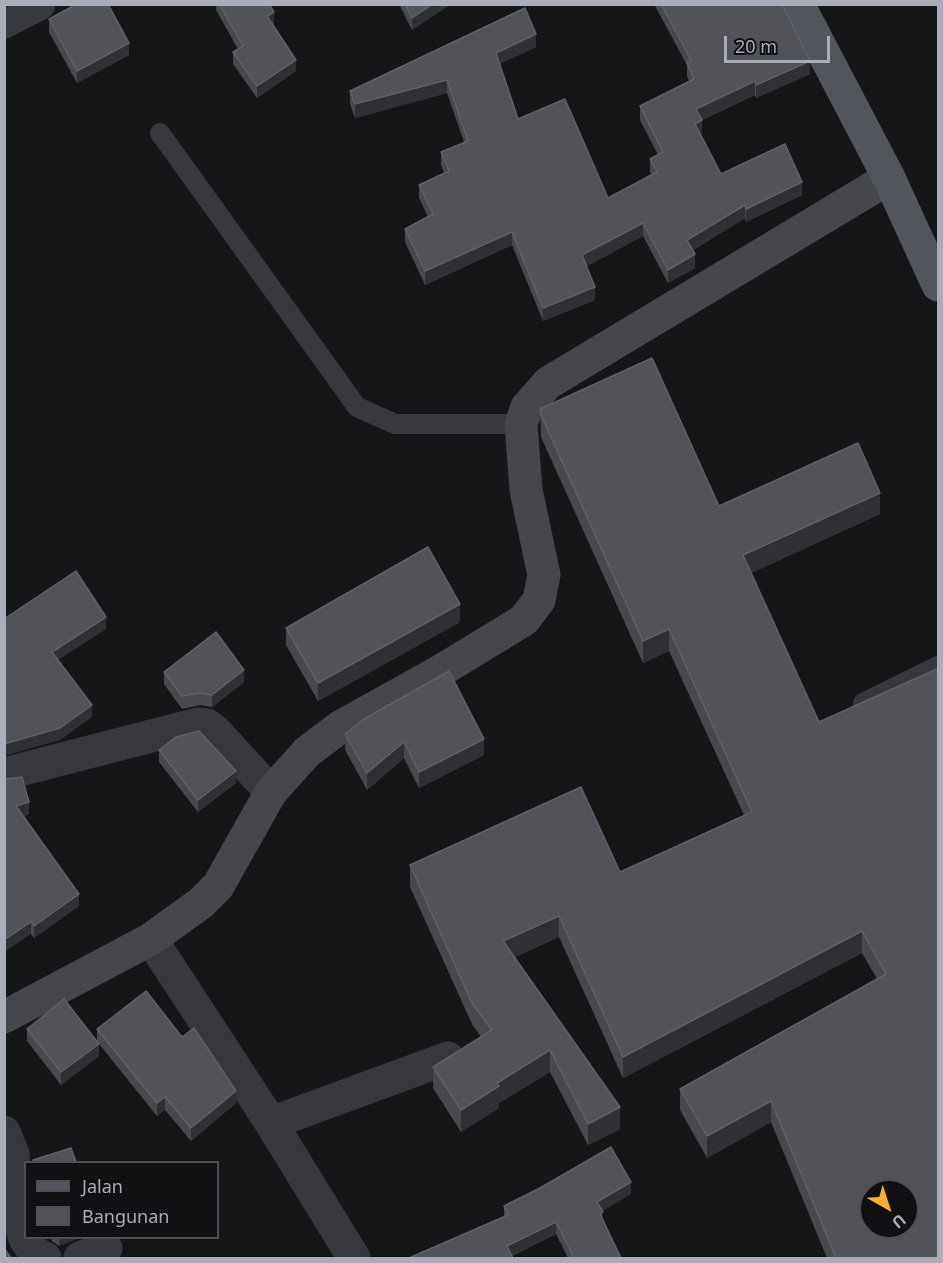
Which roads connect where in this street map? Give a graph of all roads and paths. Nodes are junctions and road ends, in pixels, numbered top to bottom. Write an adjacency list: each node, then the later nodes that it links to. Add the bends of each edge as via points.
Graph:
1 (39, 4): 3 (street)
2 (798, 4): 5 (main road)
3 (4, 22)
4 (160, 133): 7 (lane, via 357,407 395,424)
5 (889, 178): 6 (main road); 7 (street, via 548,383 527,407)
6 (939, 285)
7 (520, 424): 11 (street, via 526,490 544,575 539,600 524,620 340,727 307,752)
8 (939, 666): 9 (lane)
9 (861, 704)
10 (4, 774): 11 (street, via 198,724 215,731)
11 (271, 792): 12 (street, via 218,886)
12 (152, 939): 13 (street); 15 (street)
13 (4, 1017)
14 (448, 1058): 15 (street)
15 (271, 1123): 20 (street)
16 (4, 1132): 17 (street, via 13,1154 17,1215)
17 (24, 1236)
18 (25, 1239): 19 (street, via 36,1254)
19 (45, 1258)
20 (354, 1258)

